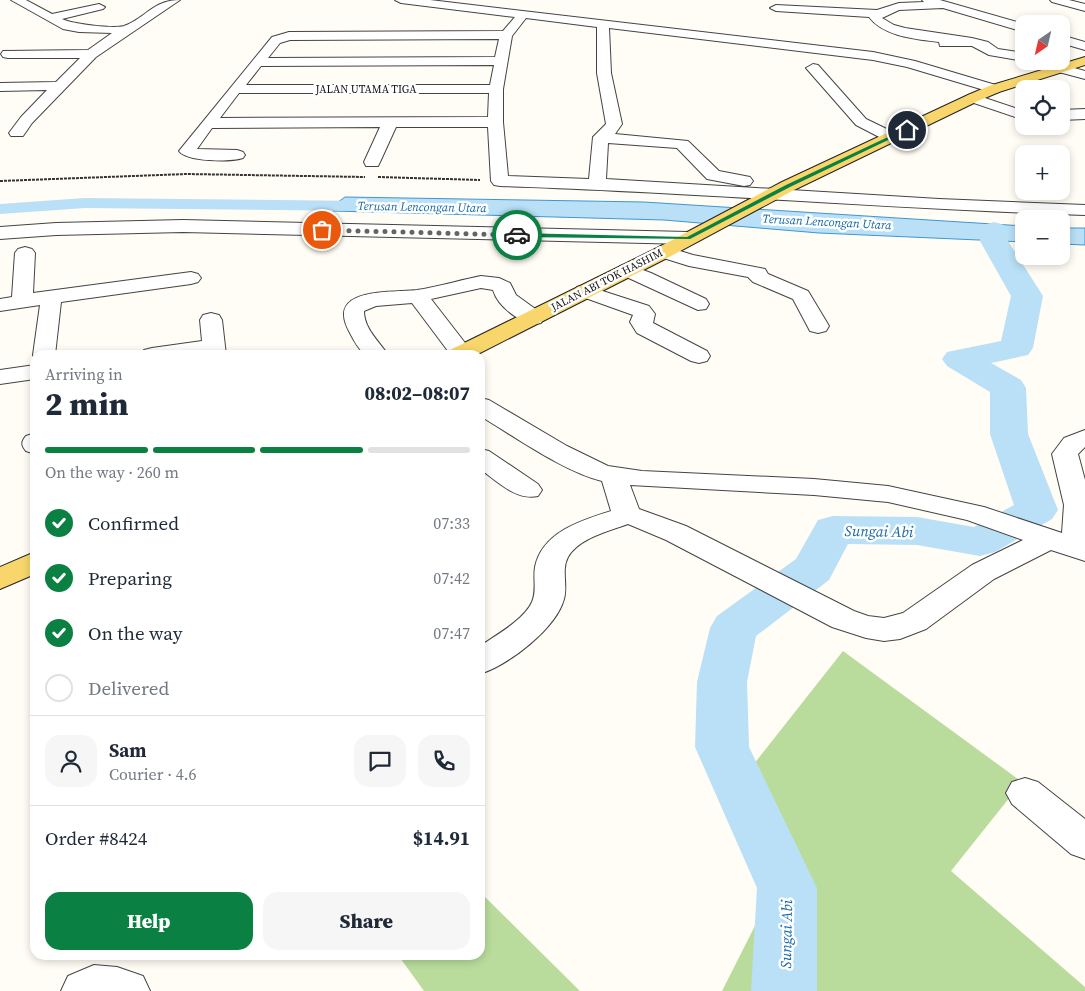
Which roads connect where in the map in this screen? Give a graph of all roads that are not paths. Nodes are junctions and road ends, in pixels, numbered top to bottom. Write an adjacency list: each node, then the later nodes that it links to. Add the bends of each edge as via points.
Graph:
1 (17, 0): 11 (street)
2 (174, 0): 17 (street)
3 (400, 0): 15 (street)
4 (928, 0): 6 (street)
5 (1056, 0): 9 (street)
6 (942, 5): 10 (street, via 894,6); 16 (street)
7 (99, 6): 11 (street)
8 (776, 8): 10 (street)
9 (1085, 8)
10 (879, 14): 19 (street, via 875,17 880,23 907,32)
11 (53, 17): 17 (street, via 67,26)
12 (477, 21): 15 (street)
13 (415, 22): 18 (street)
14 (603, 24): 15 (street, via 548,13); 26 (street); 52 (street, via 604,73 614,124)
15 (514, 25): 18 (street); 25 (street)
16 (1015, 25)
17 (125, 30): 23 (street)
18 (401, 35): 27 (street, via 285,37 276,40)
19 (962, 41): 24 (street); 26 (street, via 934,42)
20 (1070, 42): 21 (street)
21 (1085, 46)
22 (8, 54): 23 (street)
23 (91, 54): 39 (street)
24 (1015, 56)
25 (501, 60): 27 (street); 41 (street)
26 (895, 60): 34 (street)
27 (259, 61): 40 (street)
28 (1085, 61): 30 (main road, JALAN ABI TOK HASHIM)
29 (1004, 64): 32 (street)
30 (1070, 65)
31 (966, 66): 34 (street)
32 (990, 66)
33 (813, 68): 51 (street, via 861,122)
34 (924, 68): 42 (street)
35 (1054, 70): 42 (main road, JALAN ABI TOK HASHIM)
36 (1067, 70): 37 (street)
37 (1085, 75)
38 (0, 86): 39 (street)
39 (60, 86): 50 (street, via 26,120)
40 (236, 89): 41 (street, JALAN UTAMA TIGA); 48 (street)
41 (496, 89): 47 (street)
42 (994, 89): 43 (main road, JALAN ABI TOK HASHIM)
43 (973, 98): 44 (street); 51 (main road, JALAN ABI TOK HASHIM)
44 (1015, 113)
45 (1085, 114): 46 (street)
46 (1070, 115)
47 (495, 122): 49 (street); 55 (street, via 500,181)
48 (208, 123): 49 (street); 53 (street, via 188,153)
49 (390, 123): 54 (street)
50 (13, 126)
51 (891, 137): 56 (main road, JALAN ABI TOK HASHIM)
52 (601, 138): 55 (street); 56 (street, via 678,143 687,147 713,175)
53 (237, 156)
54 (372, 172)
55 (597, 183): 58 (street)
56 (788, 186): 57 (street); 58 (main road, JALAN ABI TOK HASHIM)
57 (1085, 197)
58 (766, 198): 59 (street); 61 (main road, JALAN ABI TOK HASHIM)
59 (1085, 210)
60 (0, 234): 61 (street, via 56,228 183,226)
61 (688, 238): 62 (main road, JALAN ABI TOK HASHIM)
62 (664, 252): 64 (main road, JALAN ABI TOK HASHIM); 74 (street, via 758,274 760,278 801,295)
63 (25, 253): 69 (street)
64 (627, 270): 66 (main road, JALAN ABI TOK HASHIM); 70 (street)
65 (191, 278): 68 (street)
66 (584, 291): 72 (main road, JALAN ABI TOK HASHIM); 80 (street, via 641,311 645,317 641,322 645,328)
67 (418, 296): 72 (street, via 481,282 496,283 503,287 512,304); 77 (street, via 372,300 355,307 354,321); 78 (street)
68 (50, 297): 69 (street); 75 (street)
69 (22, 301): 71 (street)
70 (698, 304)
71 (0, 305)
72 (533, 318): 79 (main road, JALAN ABI TOK HASHIM)
73 (211, 320): 76 (street)
74 (818, 326)
75 (45, 350)
76 (214, 350)
77 (372, 350)
78 (456, 350)
79 (467, 350)
80 (700, 356)
81 (30, 373): 82 (street)
82 (0, 377)
83 (485, 408): 86 (street, via 573,460)
84 (1085, 438): 89 (street, via 1072,444 1065,454 1078,505 1077,526)
85 (485, 460): 87 (street)
86 (613, 475): 88 (street); 89 (street, via 672,482 853,490 915,499 974,513)
87 (528, 490)
88 (627, 515): 89 (street, via 676,533 859,626 875,630 889,630 916,621 991,567); 92 (street, via 580,533 559,549 550,567 551,596 546,607 536,619)
89 (1059, 542)
90 (30, 565): 91 (main road)
91 (0, 580)
92 (485, 659)
93 (1025, 793): 94 (street)
94 (1085, 842)
95 (83, 991): 96 (street, via 102,985)
96 (128, 991)

